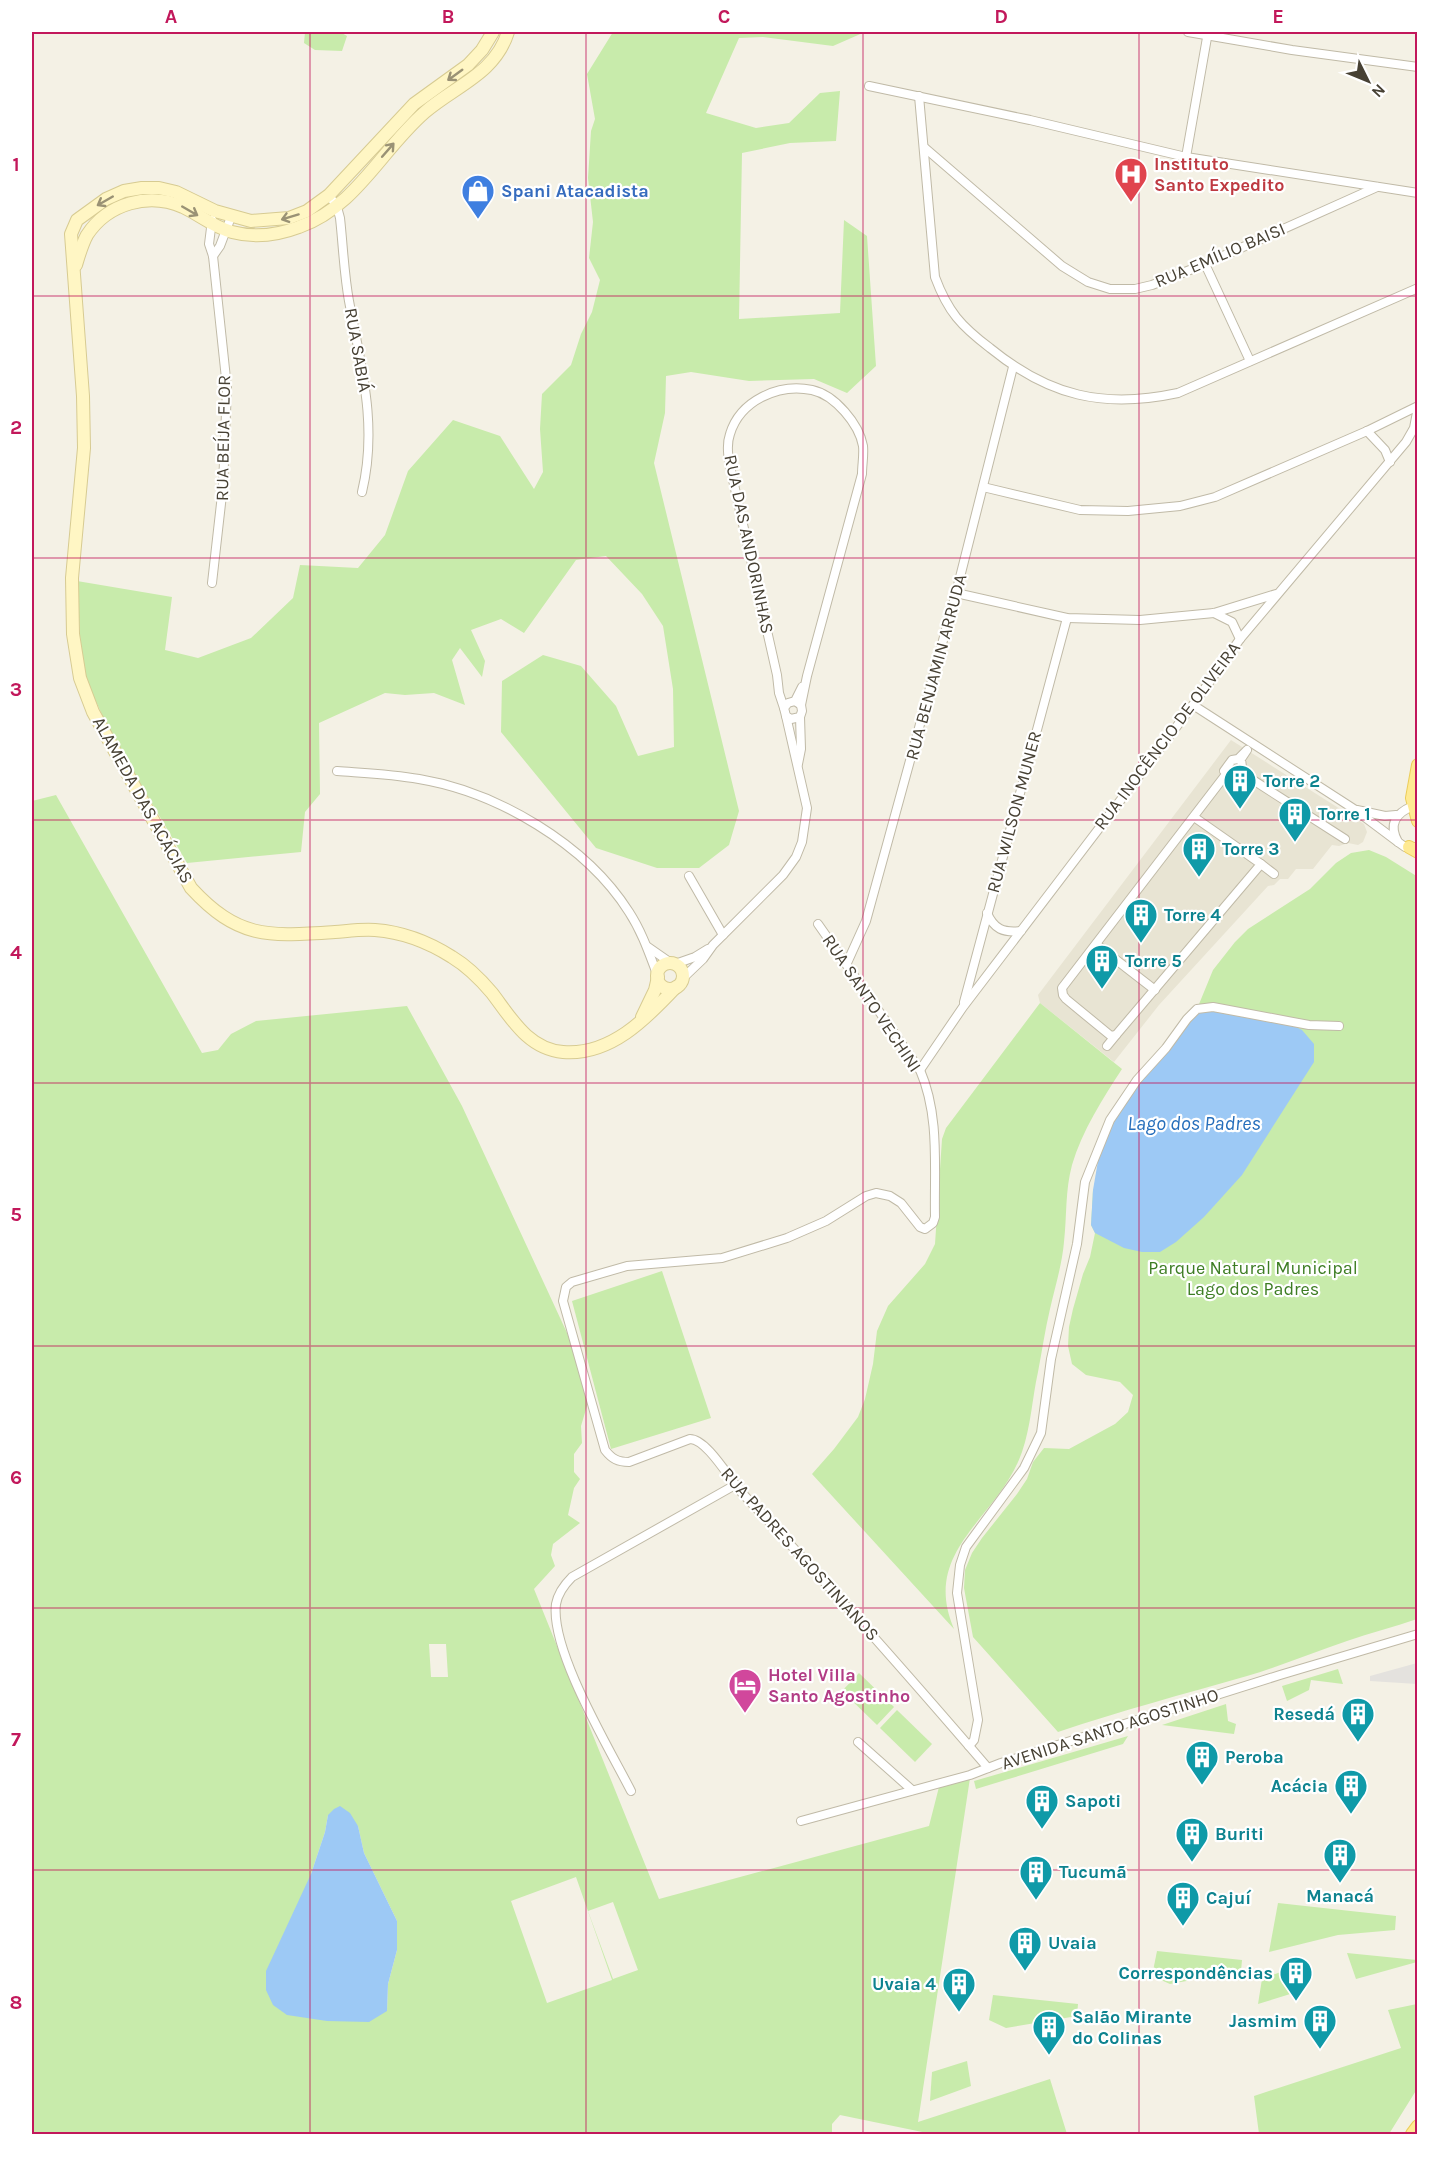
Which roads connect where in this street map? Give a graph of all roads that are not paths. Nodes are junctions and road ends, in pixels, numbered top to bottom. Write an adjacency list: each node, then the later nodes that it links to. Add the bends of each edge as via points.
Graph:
1 (492, 32): 12 (street, one-way to 12, via 468,65 414,104)
2 (508, 32): 13 (street, one-way to 2, via 426,111 489,66)
3 (1188, 32): 4 (street)
4 (1208, 33): 5 (street, via 1292,50); 9 (street)
5 (1418, 67)
6 (869, 86): 7 (street)
7 (920, 96): 8 (street); 9 (street)
8 (925, 148): 21 (street, RUA EMÍLIO BAISI, via 1062,266 1088,282 1110,290 1135,289); 25 (street, via 935,278 942,296 968,330)
9 (1186, 157): 10 (street)
10 (1378, 187): 11 (street); 21 (street, RUA EMÍLIO BAISI)
11 (1418, 193)
12 (329, 195): 13 (street); 15 (street, one-way to 15, via 289,218 251,221)
13 (337, 207): 17 (street, via 315,221 276,234); 30 (street, RUA SABIÁ, via 370,429)
14 (215, 211): 15 (street); 16 (street); 18 (street, one-way to 18, via 176,192 142,188 105,200 77,220)
15 (231, 217): 17 (street)
16 (210, 224): 17 (street); 19 (street, one-way to 16, via 102,218 135,201 167,201); 20 (street, RUA BEÍJA FLOR)
17 (226, 230): 20 (street)
18 (71, 234): 19 (street); 22 (street, ALAMEDA DAS ACÁCIAS)
19 (85, 239): 22 (street, ALAMEDA DAS ACÁCIAS)
20 (213, 256): 31 (street, RUA BEÍJA FLOR, via 227,388 224,486)
21 (1205, 264): 24 (street)
22 (74, 272): 69 (street, ALAMEDA DAS ACÁCIAS, via 83,396 83,457 72,578 73,634 80,678 93,712 191,888 207,905 247,929 272,934 375,930 430,945 470,970 528,1037 560,1052 597,1049)
23 (1418, 288): 24 (street)
24 (1250, 361): 25 (street, via 1178,393 1148,400 1107,400 1069,393 1038,382)
25 (1013, 367): 29 (street, RUA BENJAMIN ARRUDA)
26 (1418, 407): 27 (street); 28 (street, RUA INOCÊNCIO DE OLIVEIRA, via 1406,442)
27 (1367, 430): 28 (street); 29 (street, via 1215,497 1180,506 1080,510)
28 (1390, 462): 33 (street, RUA INOCÊNCIO DE OLIVEIRA)
29 (984, 487): 32 (street, RUA BENJAMIN ARRUDA)
30 (362, 492)
31 (212, 583)
32 (956, 593): 35 (street); 64 (street, RUA BENJAMIN ARRUDA, via 866,921)
33 (1277, 594): 34 (street); 36 (street, RUA INOCÊNCIO DE OLIVEIRA)
34 (1214, 613): 35 (street, via 1140,620); 36 (street, via 1232,622)
35 (1067, 618): 56 (street, RUA WILSON MUNER)
36 (1240, 639): 37 (street, RUA INOCÊNCIO DE OLIVEIRA)
37 (1193, 705): 40 (street); 58 (street, RUA INOCÊNCIO DE OLIVEIRA)
38 (791, 706): 38 (street, RUA DAS ANDORINHAS, via 807,676 862,474 863,447 844,411 829,399 813,390 789,389 749,404 737,417 729,436 728,458 779,693); 39 (street, RUA DAS ANDORINHAS, via 802,711); 39 (street, via 791,719); 41 (street, RUA DAS ANDORINHAS)
39 (800, 717): 41 (street, RUA DAS ANDORINHAS)
40 (1250, 746): 44 (street, via 1241,759); 45 (street, via 1231,761 1224,770); 47 (street)
41 (798, 764): 59 (street, RUA DAS ANDORINHAS, via 807,808 796,857)
42 (1418, 765): 46 (main road, via 1412,789)
43 (337, 771): 62 (street, via 419,779 459,789 512,810 550,833 587,863 629,912)
44 (1239, 771): 45 (street, via 1232,776); 51 (street)
45 (1227, 773): 49 (street)
46 (1415, 806): 48 (street); 50 (main road)
47 (1354, 809): 48 (street); 52 (street)
48 (1396, 815): 52 (street, via 1393,831)
49 (1194, 817): 53 (street); 61 (street)
50 (1418, 821)
51 (1345, 839)
52 (1411, 847)
53 (1261, 864): 54 (street); 67 (street)
54 (1274, 874)
55 (689, 876): 59 (street)
56 (987, 912): 58 (street, via 991,923 1000,929); 68 (street, RUA WILSON MUNER)
57 (818, 924): 64 (street, RUA SANTO VECHINI)
58 (1021, 930): 68 (street, RUA INOCÊNCIO DE OLIVEIRA)
59 (723, 935): 60 (street, RUA DAS ANDORINHAS)
60 (713, 945): 63 (street, RUA DAS ANDORINHAS, via 695,957); 66 (street, RUA DAS ANDORINHAS)
61 (1097, 945): 67 (street); 71 (street, via 1062,991 1066,999 1111,1036)
62 (648, 946): 63 (street); 65 (street)
63 (673, 963): 65 (street, via 662,966); 66 (street, via 681,969)
64 (847, 963): 73 (street, RUA SANTO VECHINI)
65 (658, 976): 66 (street, via 664,987); 69 (street, via 656,990)
66 (679, 983): 69 (street, ALAMEDA DAS ACÁCIAS)
67 (1155, 990): 71 (street)
68 (963, 1007): 73 (street, RUA INOCÊNCIO DE OLIVEIRA)
69 (640, 1021)
70 (1339, 1026): 78 (street, via 1309,1025 1213,1007 1197,1009 1137,1080 1110,1120 1085,1182 1041,1433 1024,1468 966,1547 960,1565 957,1593 978,1720)
71 (1116, 1035): 72 (street)
72 (1107, 1046)
73 (920, 1070): 74 (street, RUA SANTO VECHINI, via 929,1090 934,1132 935,1217 929,1227 920,1227 901,1203 876,1193 788,1238 722,1258 627,1266 566,1287 563,1301 605,1450 620,1462)
74 (641, 1458): 75 (street, RUA PADRES AGOSTINIANOS, via 695,1439 705,1445)
75 (735, 1485): 78 (street, RUA PADRES AGOSTINIANOS, via 809,1563); 81 (street, via 572,1577 556,1601 555,1617 575,1682)
76 (1418, 1634): 79 (street, AVENIDA SANTO AGOSTINHO)
77 (858, 1742): 80 (street)
78 (969, 1746): 79 (street, RUA PADRES AGOSTINIANOS)
79 (988, 1768): 80 (street, AVENIDA SANTO AGOSTINHO)
80 (912, 1790): 82 (street, AVENIDA SANTO AGOSTINHO)
81 (631, 1791)
82 (801, 1821)
83 (1418, 2126): 84 (main road)
84 (1412, 2134)

